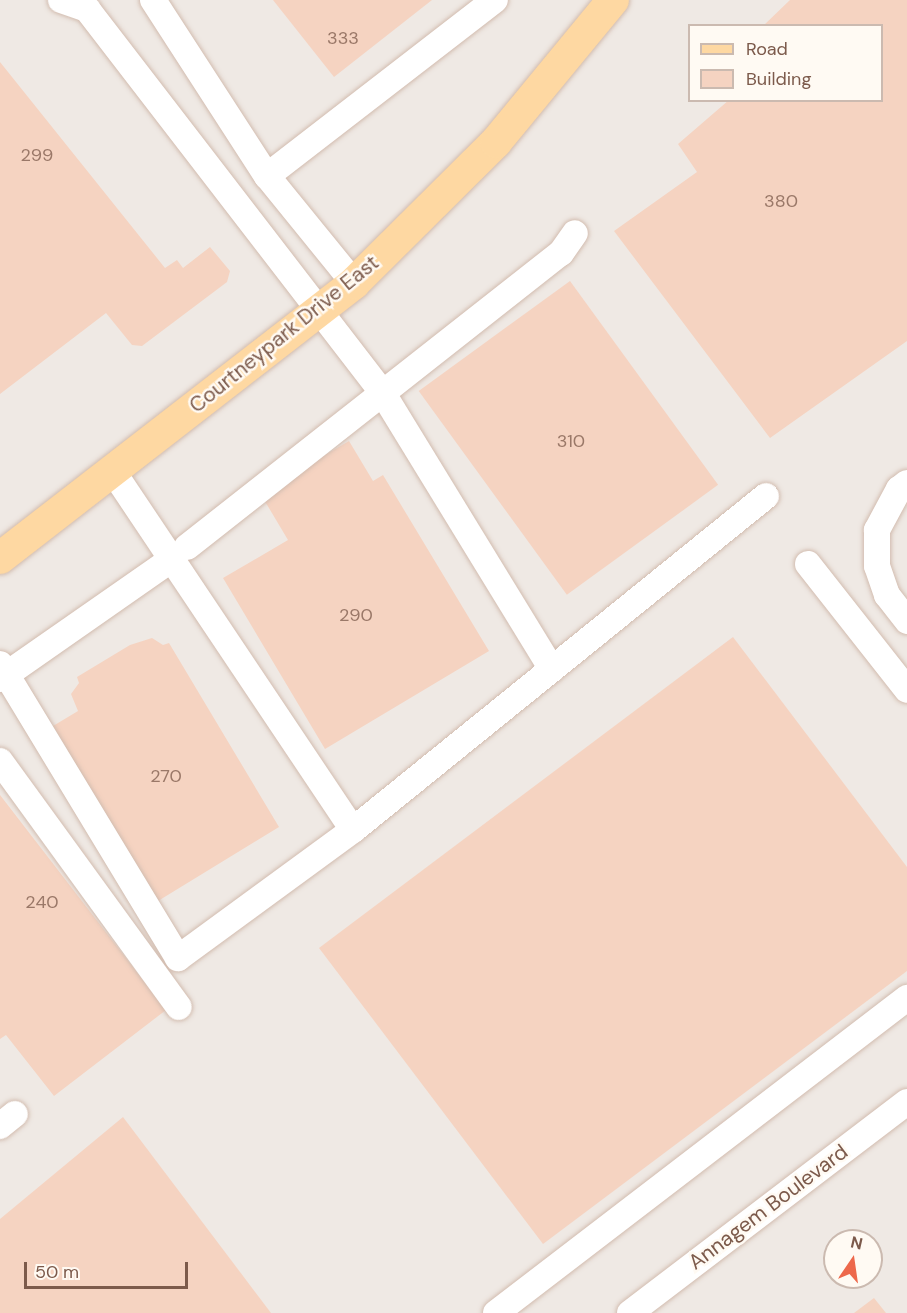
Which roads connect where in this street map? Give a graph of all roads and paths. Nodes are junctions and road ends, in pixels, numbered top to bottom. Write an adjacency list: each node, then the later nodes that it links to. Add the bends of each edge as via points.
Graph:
1 (61, 0): 8 (street, via 87,9)
2 (153, 0): 5 (street)
3 (495, 0): 5 (street)
4 (613, 0): 7 (main road, Courtneypark Drive East, via 496,142)
5 (267, 176): 7 (street)
6 (574, 233): 9 (street, via 561,253)
7 (354, 283): 8 (main road, Courtneypark Drive East)
8 (318, 311): 9 (street); 10 (main road, Courtneypark Drive East)
9 (382, 392): 13 (street); 17 (street)
10 (112, 470): 13 (street); 14 (main road, Courtneypark Drive East)
11 (907, 483): 16 (street, via 899,489 877,530 877,557 887,595)
12 (766, 496): 17 (street)
13 (178, 554): 18 (street); 21 (street)
14 (0, 558)
15 (808, 564): 19 (street)
16 (907, 621)
17 (552, 669): 21 (street)
18 (2, 672): 21 (street, via 178,958)
19 (907, 690)
20 (0, 761): 23 (street)
21 (352, 830)
22 (907, 998): 25 (street)
23 (179, 1007)
24 (907, 1102): 26 (street, Annagem Boulevard)
25 (496, 1313)
26 (630, 1313)

